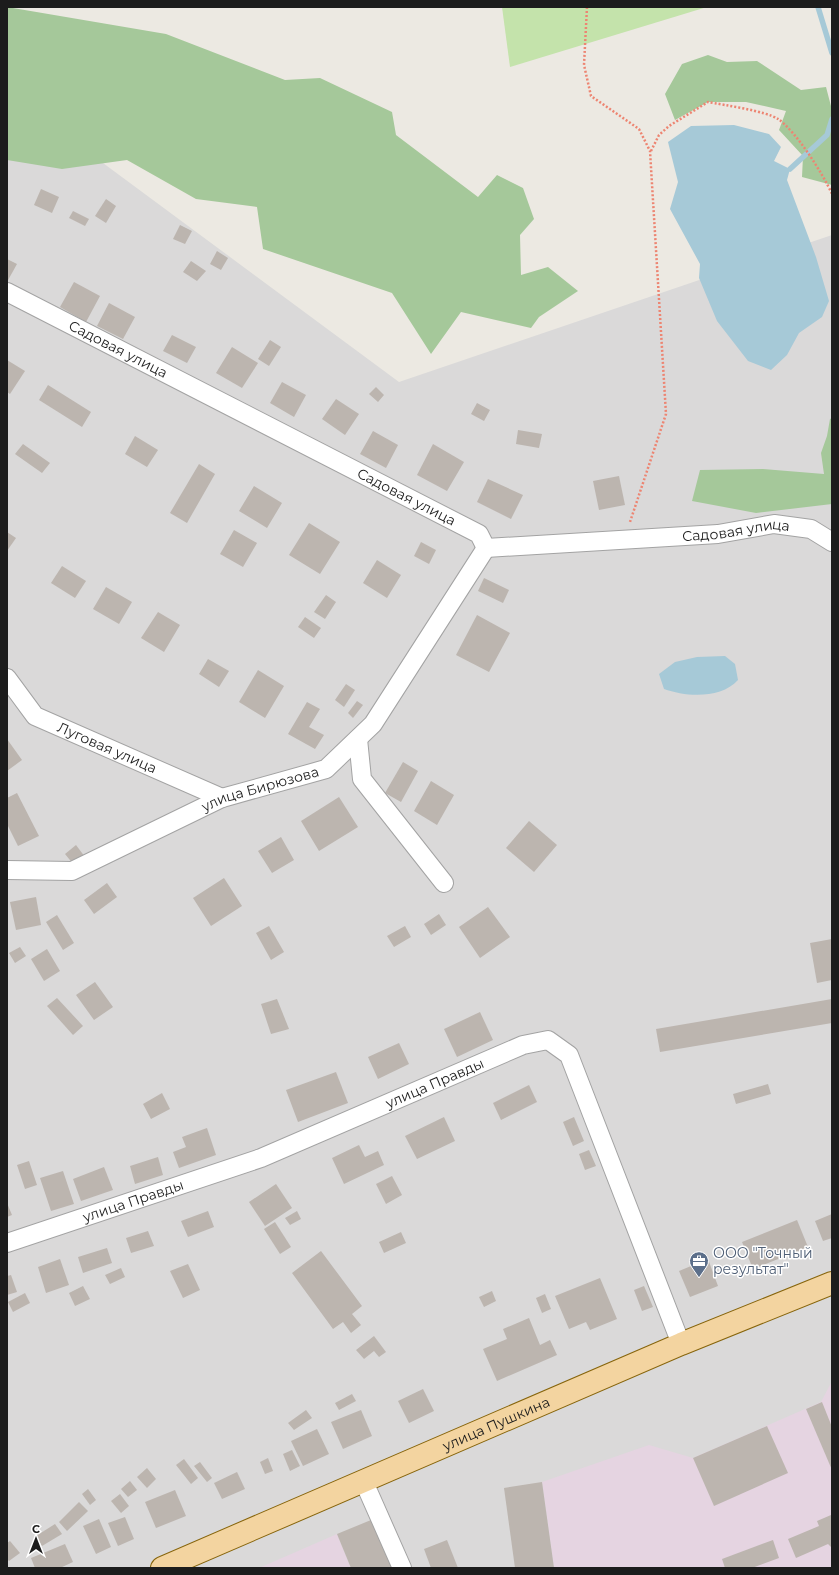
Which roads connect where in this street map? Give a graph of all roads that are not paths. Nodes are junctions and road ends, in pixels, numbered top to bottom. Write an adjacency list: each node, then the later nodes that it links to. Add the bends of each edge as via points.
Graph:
1 (7, 292): 3 (street, Садовая улица, via 479,534)
2 (832, 542): 3 (street, Садовая улица, via 811,529 774,524 718,534)
3 (486, 548): 5 (street, улица Бирюзова, via 373,724)
4 (7, 678): 6 (street, Луговая улица, via 35,716)
5 (358, 739): 6 (street, улица Бирюзова, via 326,769); 8 (street, via 362,779)
6 (222, 798): 7 (street, улица Бирюзова, via 72,871)
7 (7, 870)
8 (444, 883)
9 (7, 1243): 11 (street, улица Правды, via 261,1158 523,1045 548,1040 569,1055)
10 (832, 1284): 11 (main road, улица Пушкина)
11 (681, 1344): 12 (main road, улица Пушкина)
12 (364, 1482): 13 (main road, улица Пушкина); 14 (street)
13 (162, 1568)
14 (402, 1568)

